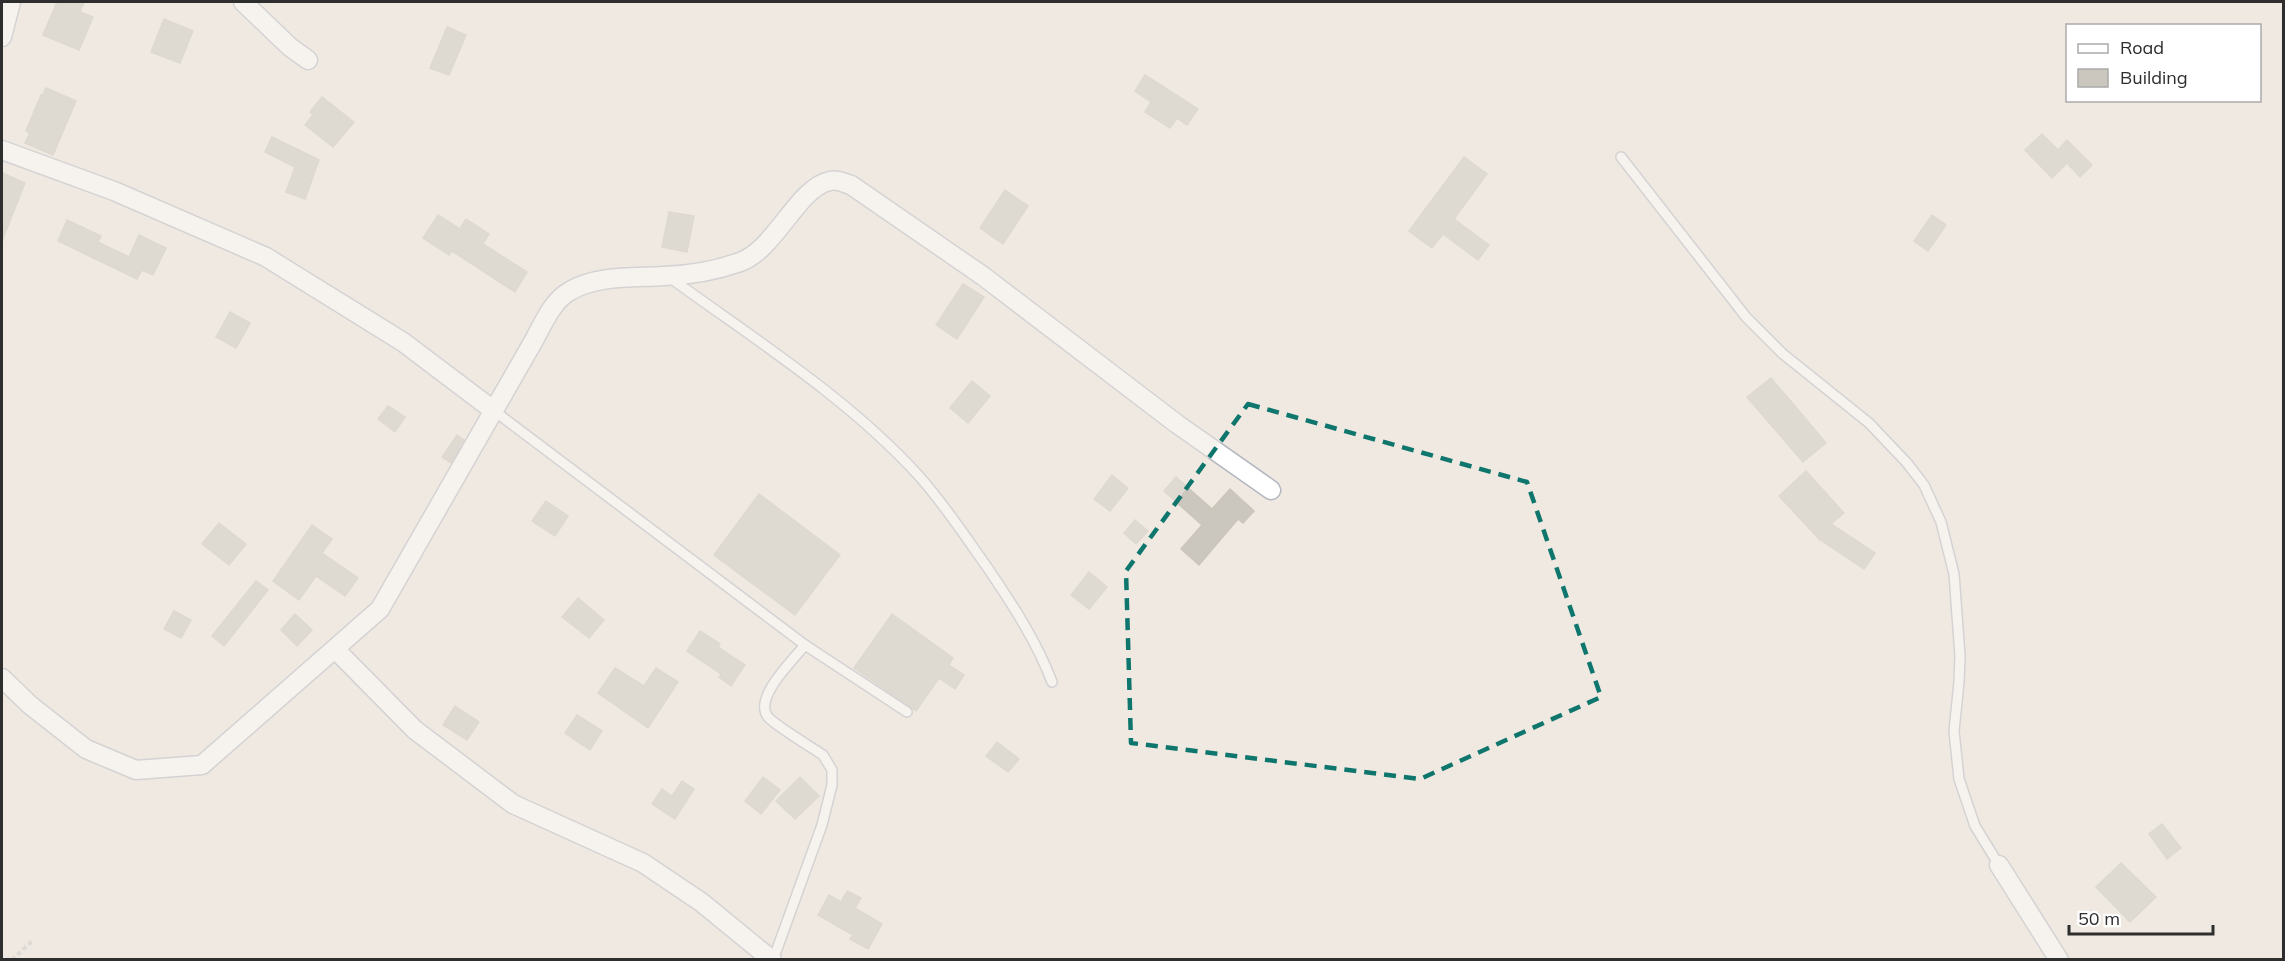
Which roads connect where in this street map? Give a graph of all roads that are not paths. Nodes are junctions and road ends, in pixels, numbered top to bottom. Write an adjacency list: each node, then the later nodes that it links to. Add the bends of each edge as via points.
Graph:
1 (11, 2): 3 (street)
2 (243, 2): 4 (street)
3 (2, 37)
4 (308, 60)
5 (2, 150): 8 (street, via 114,191 266,257 403,342)
6 (1621, 157): 15 (lane, via 1746,317 1783,354 1869,423 1924,485 1941,522 1954,574 1959,656 1954,731 1959,779 1975,826)
7 (667, 276): 8 (street, via 597,281 566,294 553,307); 9 (street, via 715,270 744,261 772,238 819,184 841,181 983,276); 13 (lane, via 832,396 920,477 1015,607)
8 (494, 410): 10 (lane); 11 (street, via 380,609)
9 (1270, 490)
10 (805, 645): 14 (lane); 16 (lane, via 773,684 766,697 765,711 771,720 823,755 833,777 822,825)
11 (335, 649): 12 (street, via 202,765 136,770 86,749); 16 (street, via 415,730 513,804 643,863 701,902)
12 (2, 678)
13 (1052, 682)
14 (907, 712)
15 (1999, 865): 17 (street)
16 (772, 960)
17 (2059, 960)

